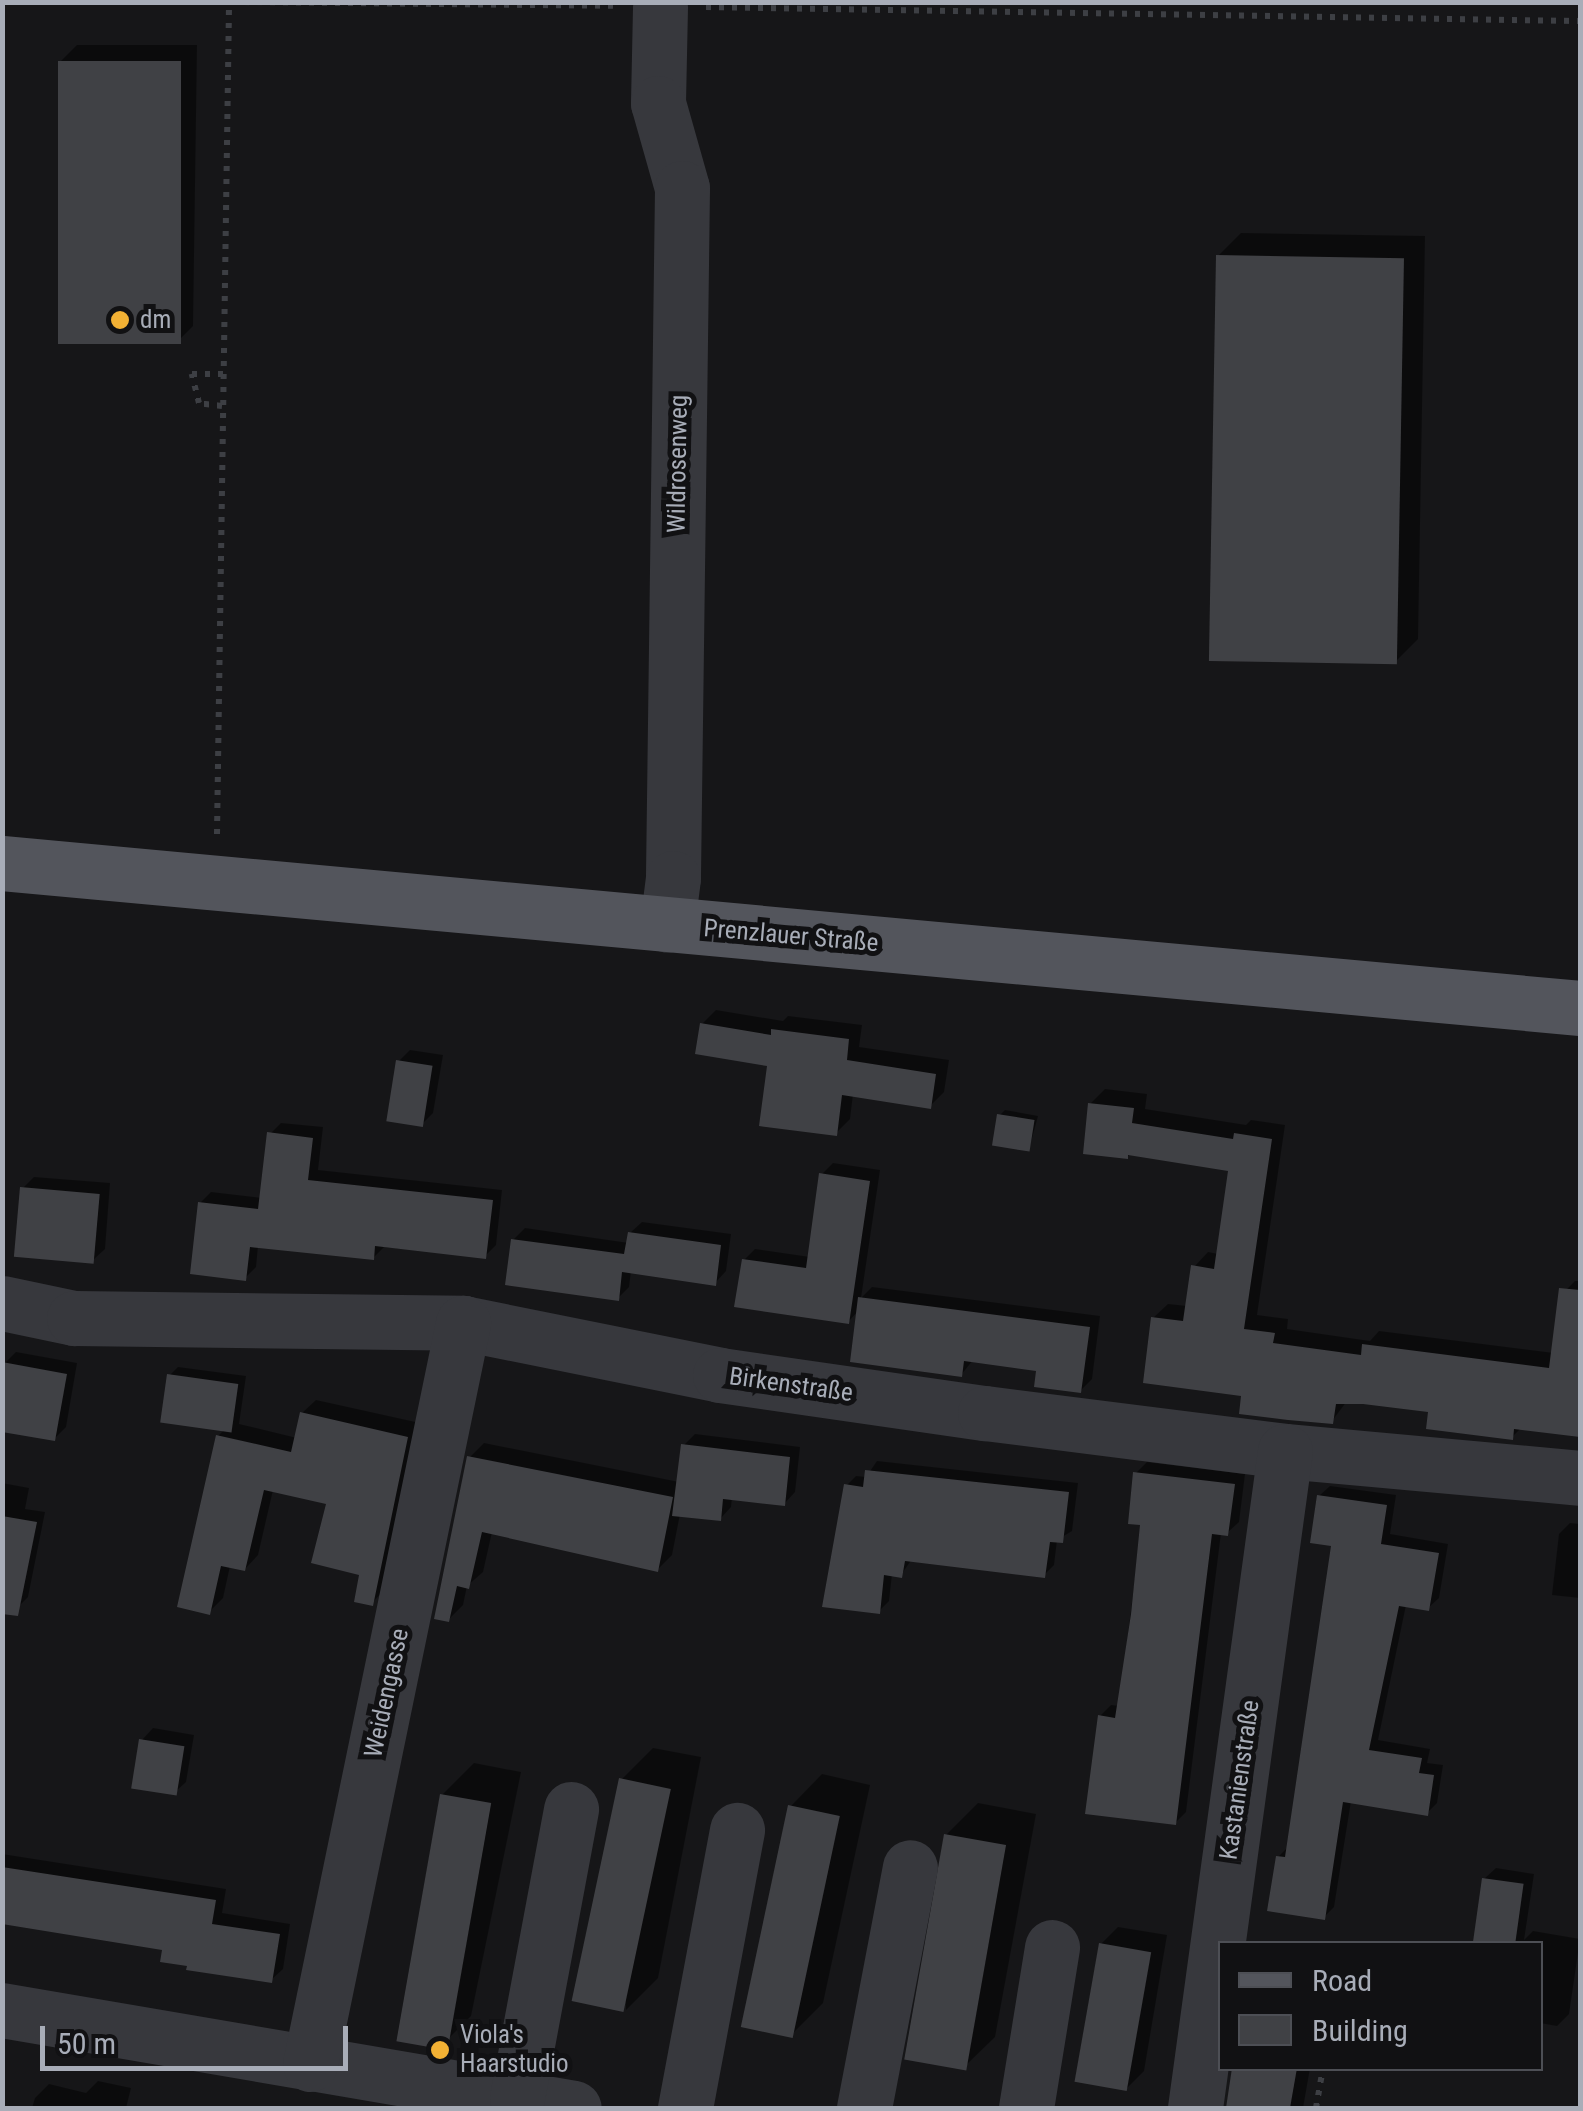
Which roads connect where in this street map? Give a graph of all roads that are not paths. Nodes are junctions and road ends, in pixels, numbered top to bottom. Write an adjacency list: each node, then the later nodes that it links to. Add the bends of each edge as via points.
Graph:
1 (660, 7): 3 (street, Wildrosenweg, via 658,103 682,188)
2 (2, 863): 3 (main road, Prenzlauer Straße)
3 (667, 925): 4 (main road, Prenzlauer Straße)
4 (1580, 1008)
5 (2, 1304): 6 (street, Birkenstraße, via 74,1318)
6 (464, 1323): 7 (street, Birkenstraße, via 720,1375); 14 (street, Weidengasse)
7 (1285, 1451): 8 (street, Birkenstraße); 20 (street, Kastanienstraße)
8 (1580, 1478)
9 (571, 1809): 15 (street)
10 (738, 1830): 17 (street)
11 (910, 1867): 18 (street)
12 (1052, 1947): 19 (street)
13 (2, 2010): 14 (street)
14 (310, 2064): 15 (street)
15 (493, 2100): 16 (street)
16 (574, 2108)
17 (685, 2108)
18 (864, 2108)
19 (1026, 2108)
20 (1195, 2108)

